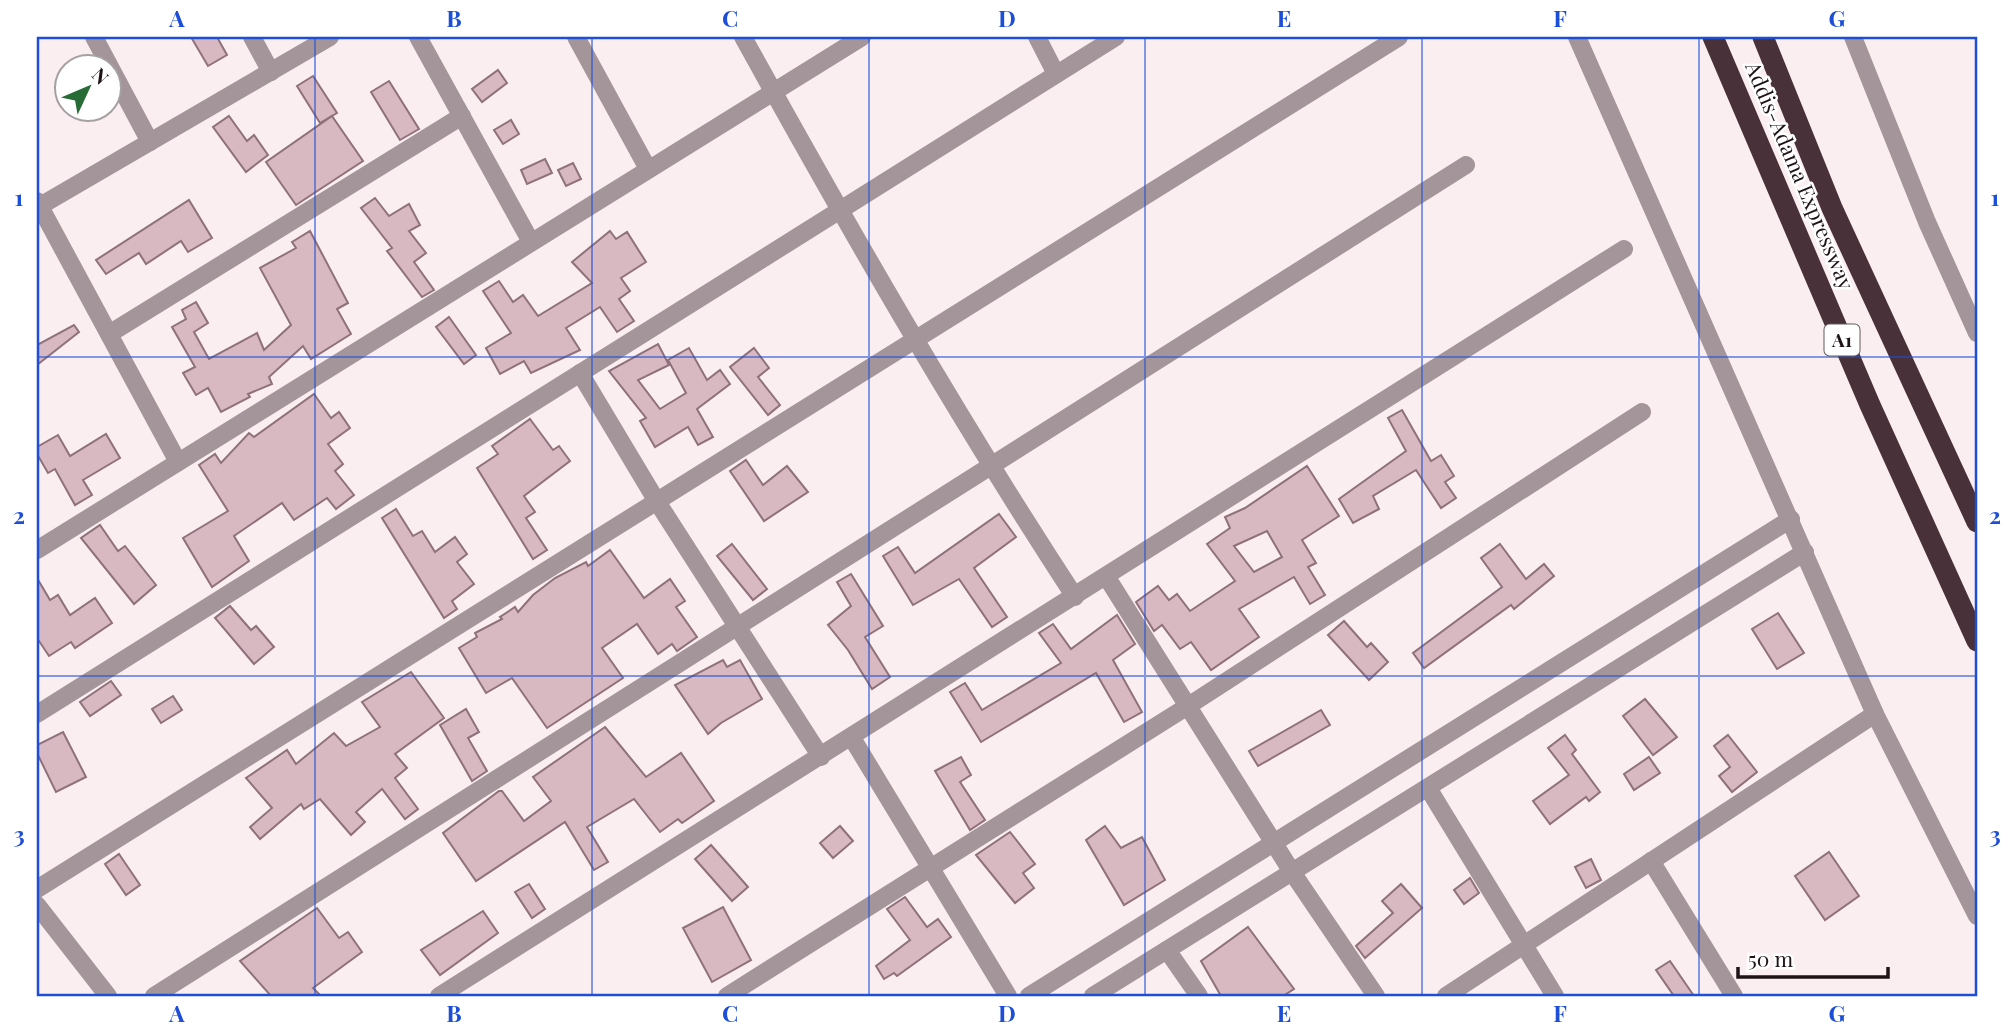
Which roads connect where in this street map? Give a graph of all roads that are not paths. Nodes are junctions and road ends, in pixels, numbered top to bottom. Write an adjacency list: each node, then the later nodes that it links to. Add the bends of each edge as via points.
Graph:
1 (94, 37): 19 (street)
2 (252, 37): 15 (street)
3 (330, 37): 15 (street)
4 (418, 37): 18 (street)
5 (576, 37): 21 (street)
6 (743, 37): 17 (street)
7 (862, 37): 17 (street)
8 (1037, 37): 16 (street)
9 (1116, 37): 16 (street)
10 (1399, 37): 28 (street)
11 (1577, 37): 34 (street)
12 (1713, 37): 41 (highway, Addis-Adama Expressway / A1, via 1875,417)
13 (1763, 37): 35 (highway, Addis-Adama Expressway / A1, via 1832,208)
14 (1853, 37): 26 (street)
15 (271, 72): 19 (street)
16 (1056, 74): 23 (street)
17 (773, 91): 21 (street); 23 (street)
18 (462, 116): 24 (street); 27 (street)
19 (150, 142): 22 (street)
20 (1466, 165): 32 (street)
21 (648, 169): 24 (street)
22 (38, 204): 27 (street)
23 (839, 211): 28 (street); 29 (street)
24 (531, 242): 31 (street)
25 (1625, 249): 38 (street)
26 (1977, 333)
27 (109, 334): 31 (street)
28 (914, 338): 32 (street); 33 (street)
29 (580, 373): 33 (street); 43 (street)
30 (1642, 412): 42 (street)
31 (178, 462): 36 (street)
32 (991, 468): 39 (street); 40 (street)
33 (656, 500): 40 (street); 52 (street)
34 (1791, 519): 37 (street); 48 (street)
35 (1977, 522)
36 (37, 550)
37 (1805, 552): 44 (street); 47 (street)
38 (1106, 576): 39 (street); 42 (street)
39 (1075, 597): 45 (street)
40 (739, 626): 46 (street); 58 (street)
41 (1977, 641)
42 (1188, 706): 48 (street); 50 (street)
43 (37, 714)
44 (1875, 714): 49 (street); 54 (street)
45 (852, 738): 46 (street); 50 (street)
46 (821, 757): 59 (street)
47 (1428, 788): 51 (street); 55 (street)
48 (1274, 843): 51 (street); 62 (street)
49 (1651, 861): 55 (street); 68 (street)
50 (930, 868): 60 (street); 61 (street)
51 (1292, 872): 56 (street); 65 (street)
52 (37, 889)
53 (37, 905): 57 (street)
54 (1977, 916)
55 (1523, 946): 66 (street); 67 (street)
56 (1167, 950): 63 (street); 64 (street)
57 (108, 996)
58 (154, 996)
59 (439, 996)
60 (727, 996)
61 (1009, 996)
62 (1029, 996)
63 (1093, 996)
64 (1199, 996)
65 (1376, 996)
66 (1446, 996)
67 (1555, 996)
68 (1734, 996)

